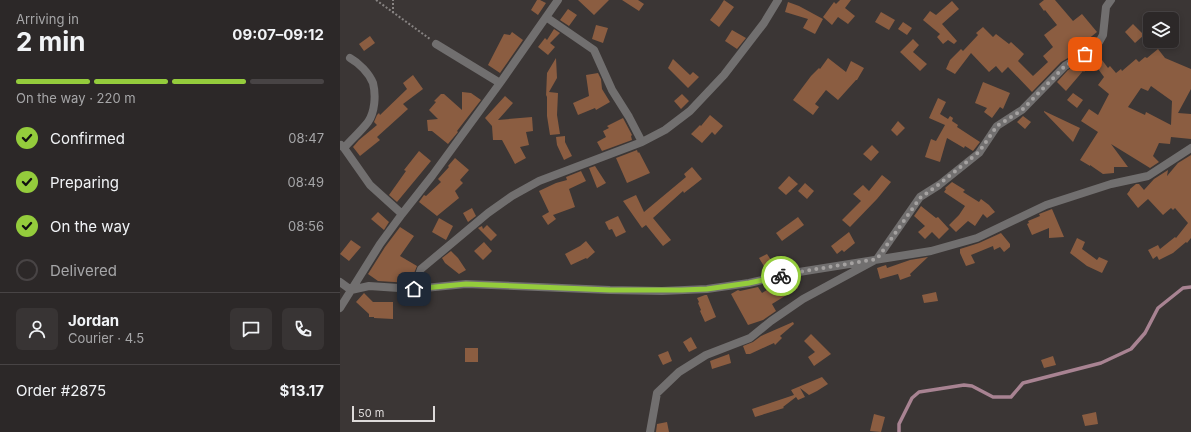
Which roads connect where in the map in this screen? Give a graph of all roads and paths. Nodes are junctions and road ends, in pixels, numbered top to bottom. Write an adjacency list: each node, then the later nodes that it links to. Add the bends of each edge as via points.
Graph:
1 (376, 0): 6 (path)
2 (393, 0): 6 (path)
3 (558, 0): 7 (street)
4 (778, 0): 11 (street, via 764,23 705,96 665,130)
5 (1112, 0): 15 (street, via 1106,7 1103,35 1099,42 1065,66 1022,110 997,126 979,152 920,198)
6 (393, 13): 8 (path)
7 (546, 17): 10 (street); 11 (street, via 594,50 612,90)
8 (436, 44): 10 (street)
9 (350, 58): 12 (street, via 356,61 373,83 374,111 368,123)
10 (500, 83): 14 (street)
11 (642, 142): 17 (street, via 539,181 512,196 421,269)
12 (342, 146): 14 (street, via 370,185)
13 (1191, 148): 15 (street, via 1148,176 1111,184 1046,205 977,238 931,251)
14 (402, 214): 18 (street)
15 (877, 259): 17 (street, via 707,289 610,290 466,284); 20 (street, via 803,299 750,338 706,355 679,372 657,393)
16 (340, 282): 18 (street)
17 (414, 289): 18 (street, via 369,286)
18 (351, 290): 19 (street)
19 (340, 308)
20 (650, 432)

